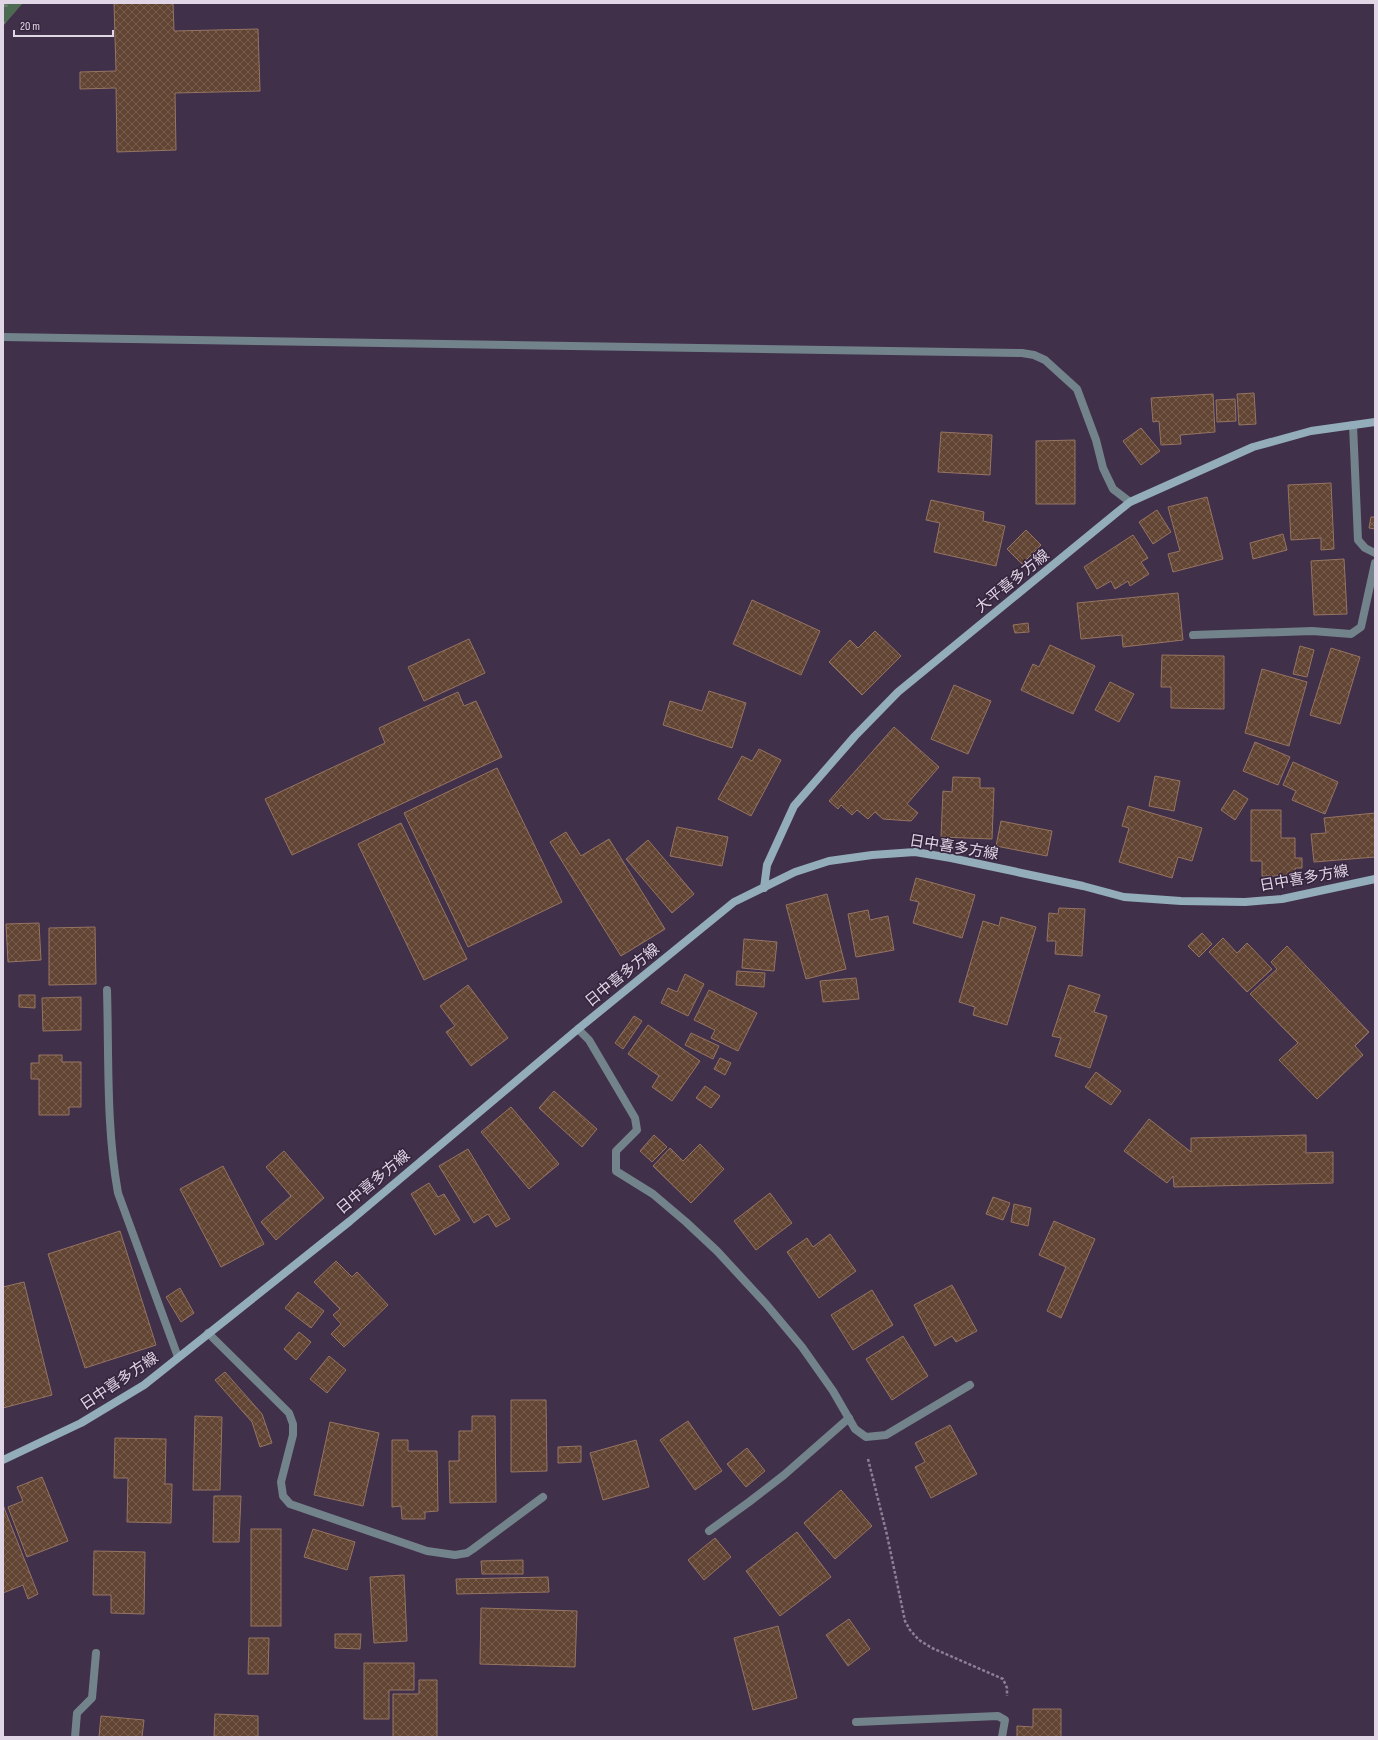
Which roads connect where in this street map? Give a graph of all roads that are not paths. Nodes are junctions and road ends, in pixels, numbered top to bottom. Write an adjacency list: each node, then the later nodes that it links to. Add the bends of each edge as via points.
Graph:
1 (3, 336): 4 (street, via 1034,354 1046,360 1078,389 1103,468 1113,489)
2 (1375, 422): 3 (main road, 大平喜多方線)
3 (1353, 425): 4 (main road, 大平喜多方線, via 1311,431 1253,447); 5 (street, via 1358,540 1365,548)
4 (1130, 502): 9 (main road, 大平喜多方線, via 898,692 855,736 794,806 767,865)
5 (1375, 553)
6 (1375, 563): 7 (street, via 1361,627 1351,634 1312,631)
7 (1193, 635)
8 (1375, 879): 9 (main road, 日中喜多方線, via 1282,899 1245,902 1181,901 1124,897 1083,886 915,852 829,861 794,872)
9 (764, 888): 11 (main road, 日中喜多方線, via 734,902)
10 (107, 990): 13 (street, via 111,1116 118,1193)
11 (578, 1029): 12 (main road, 日中喜多方線, via 350,1221); 15 (street, via 589,1040 635,1118 637,1130 616,1151 616,1171 653,1194 686,1222 747,1283 802,1347)
12 (208, 1333): 13 (main road, 日中喜多方線); 17 (street, via 289,1413 293,1435 280,1482 283,1496 290,1504 427,1551 455,1555 473,1550)
13 (178, 1357): 16 (main road, 日中喜多方線, via 144,1385 112,1406)
14 (970, 1385): 15 (street, via 886,1435 866,1437 855,1429)
15 (849, 1418): 18 (street, via 784,1475)
16 (3, 1460)
17 (543, 1497)
18 (708, 1531)
19 (96, 1653): 21 (street, via 92,1698 77,1712)
20 (856, 1722): 22 (street, via 998,1716 1005,1720)
21 (74, 1737)
22 (1002, 1737)

